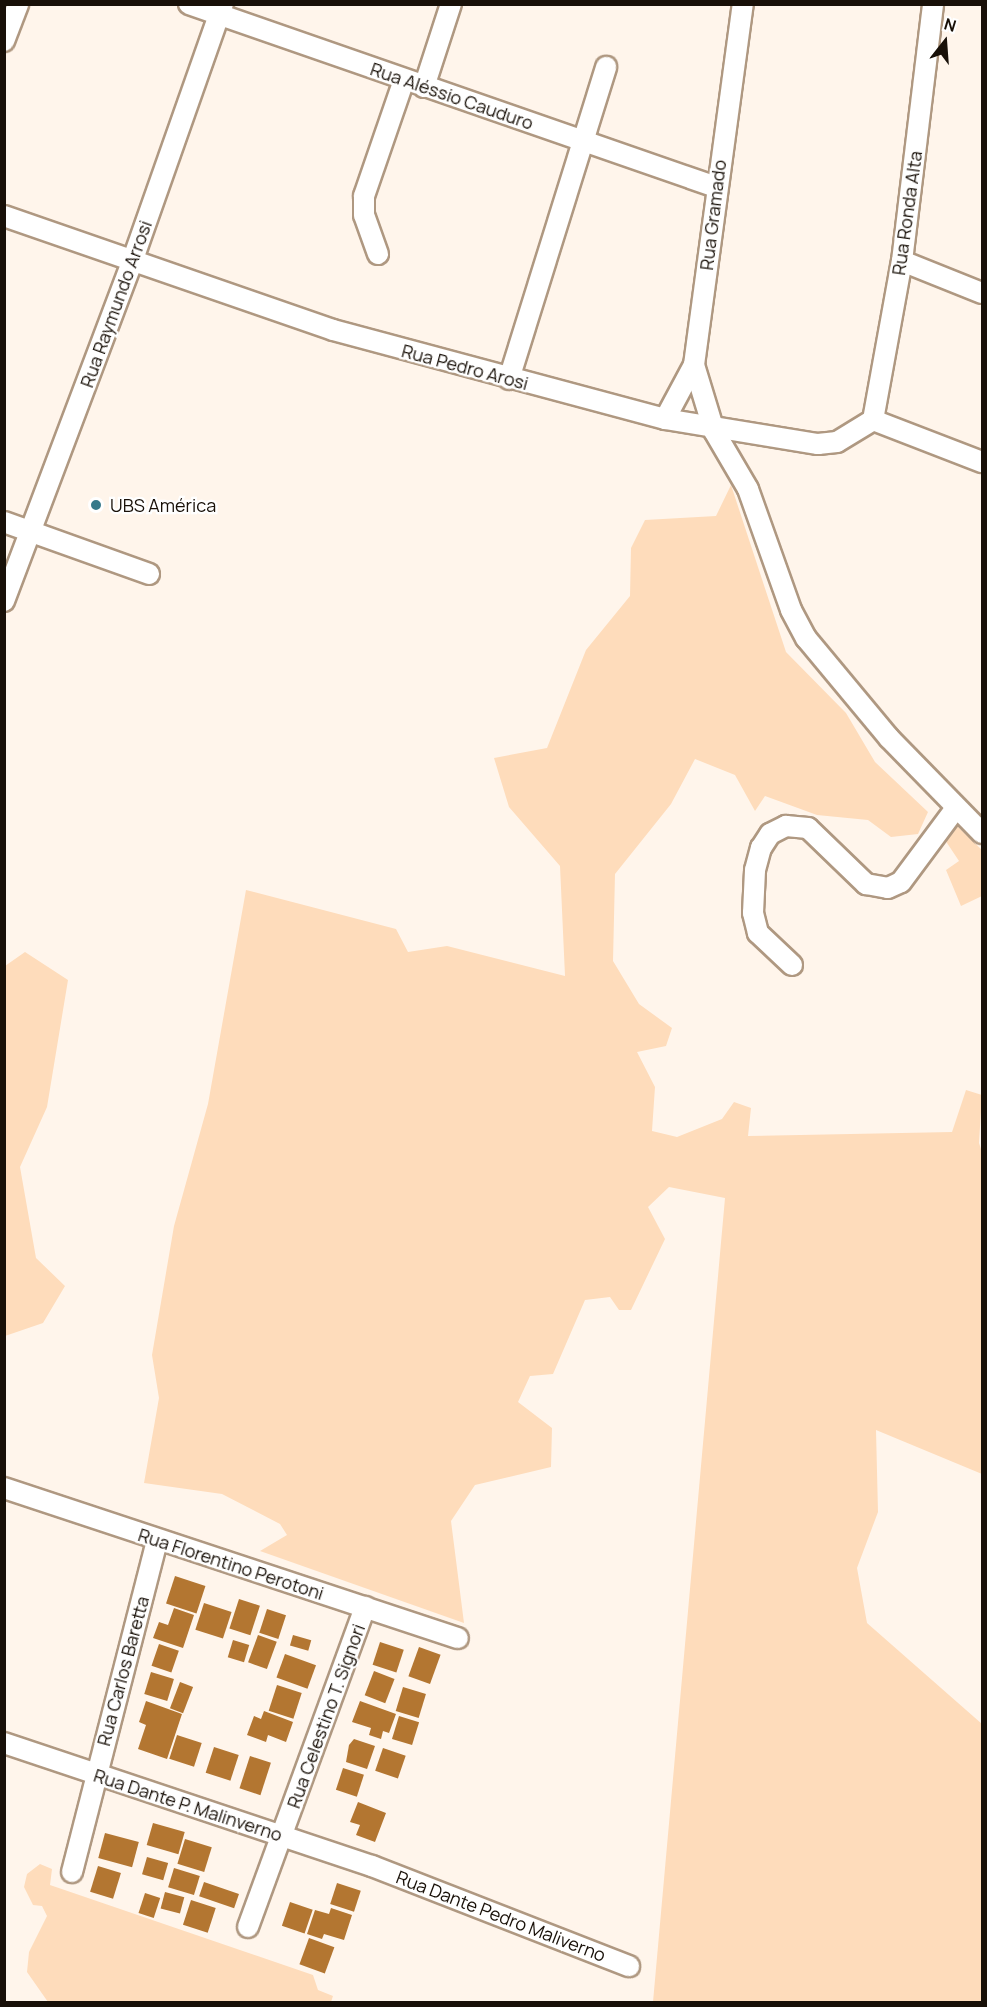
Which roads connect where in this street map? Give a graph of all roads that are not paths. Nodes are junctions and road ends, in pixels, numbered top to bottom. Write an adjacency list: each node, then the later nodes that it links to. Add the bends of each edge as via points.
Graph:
1 (18, 4): 7 (street)
2 (189, 4): 6 (street, Rua Aléssio Cauduro)
3 (451, 4): 10 (street)
4 (933, 4): 15 (street, Rua Ronda Alta)
5 (737, 7): 12 (street, Rua Gramado)
6 (221, 10): 9 (street, Rua Aléssio Cauduro); 16 (street, Rua Raymundo Arrosi)
7 (4, 41)
8 (606, 67): 11 (street)
9 (404, 80): 10 (street, Rua Aléssio Cauduro); 14 (street, via 364,196 364,215)
10 (424, 87): 11 (street, Rua Aléssio Cauduro)
11 (582, 141): 12 (street, Rua Aléssio Cauduro); 19 (street)
12 (716, 187): 18 (street, Rua Gramado)
13 (4, 216): 16 (street, Rua Pedro Arosi)
14 (378, 254)
15 (902, 261): 17 (street); 21 (street, Rua Ronda Alta)
16 (132, 262): 19 (street, Rua Pedro Arosi, via 333,330); 25 (street, Rua Raymundo Arrosi)
17 (982, 293)
18 (694, 365): 20 (street, Rua Gramado); 22 (street)
19 (509, 379): 20 (street, Rua Pedro Arosi)
20 (665, 419): 22 (street, Rua Pedro Arosi)
21 (873, 420): 22 (street, Rua Pedro Arosi, via 837,441 818,444); 23 (street)
22 (714, 431): 28 (street, via 747,489 791,610 806,638 889,738)
23 (982, 462)
24 (4, 522): 25 (street)
25 (32, 532): 26 (street); 27 (street, Rua Raymundo Arrosi)
26 (149, 574)
27 (4, 601)
28 (956, 808): 29 (street); 30 (street, via 901,882 888,888 866,884 808,828 786,826 770,834 755,870 753,913 758,933)
29 (982, 833)
30 (792, 965)
31 (4, 1488): 32 (street, Rua Florentino Perotoni)
32 (157, 1540): 33 (street, Rua Florentino Perotoni); 36 (street, Rua Carlos Baretta)
33 (365, 1607): 34 (street, Rua Florentino Perotoni); 37 (street, Rua Celestino T. Signori)
34 (458, 1638)
35 (4, 1743): 36 (street, Rua Dante P. Malinverno)
36 (96, 1775): 37 (street, Rua Dante P. Malinverno); 39 (street, Rua Carlos Baretta)
37 (282, 1837): 38 (street, Rua Dante P. Malinverno); 40 (street, Rua Celestino T. Signori)
38 (372, 1866): 41 (street, Rua Dante Pedro Maliverno)
39 (72, 1872)
40 (248, 1927)
41 (629, 1966)

